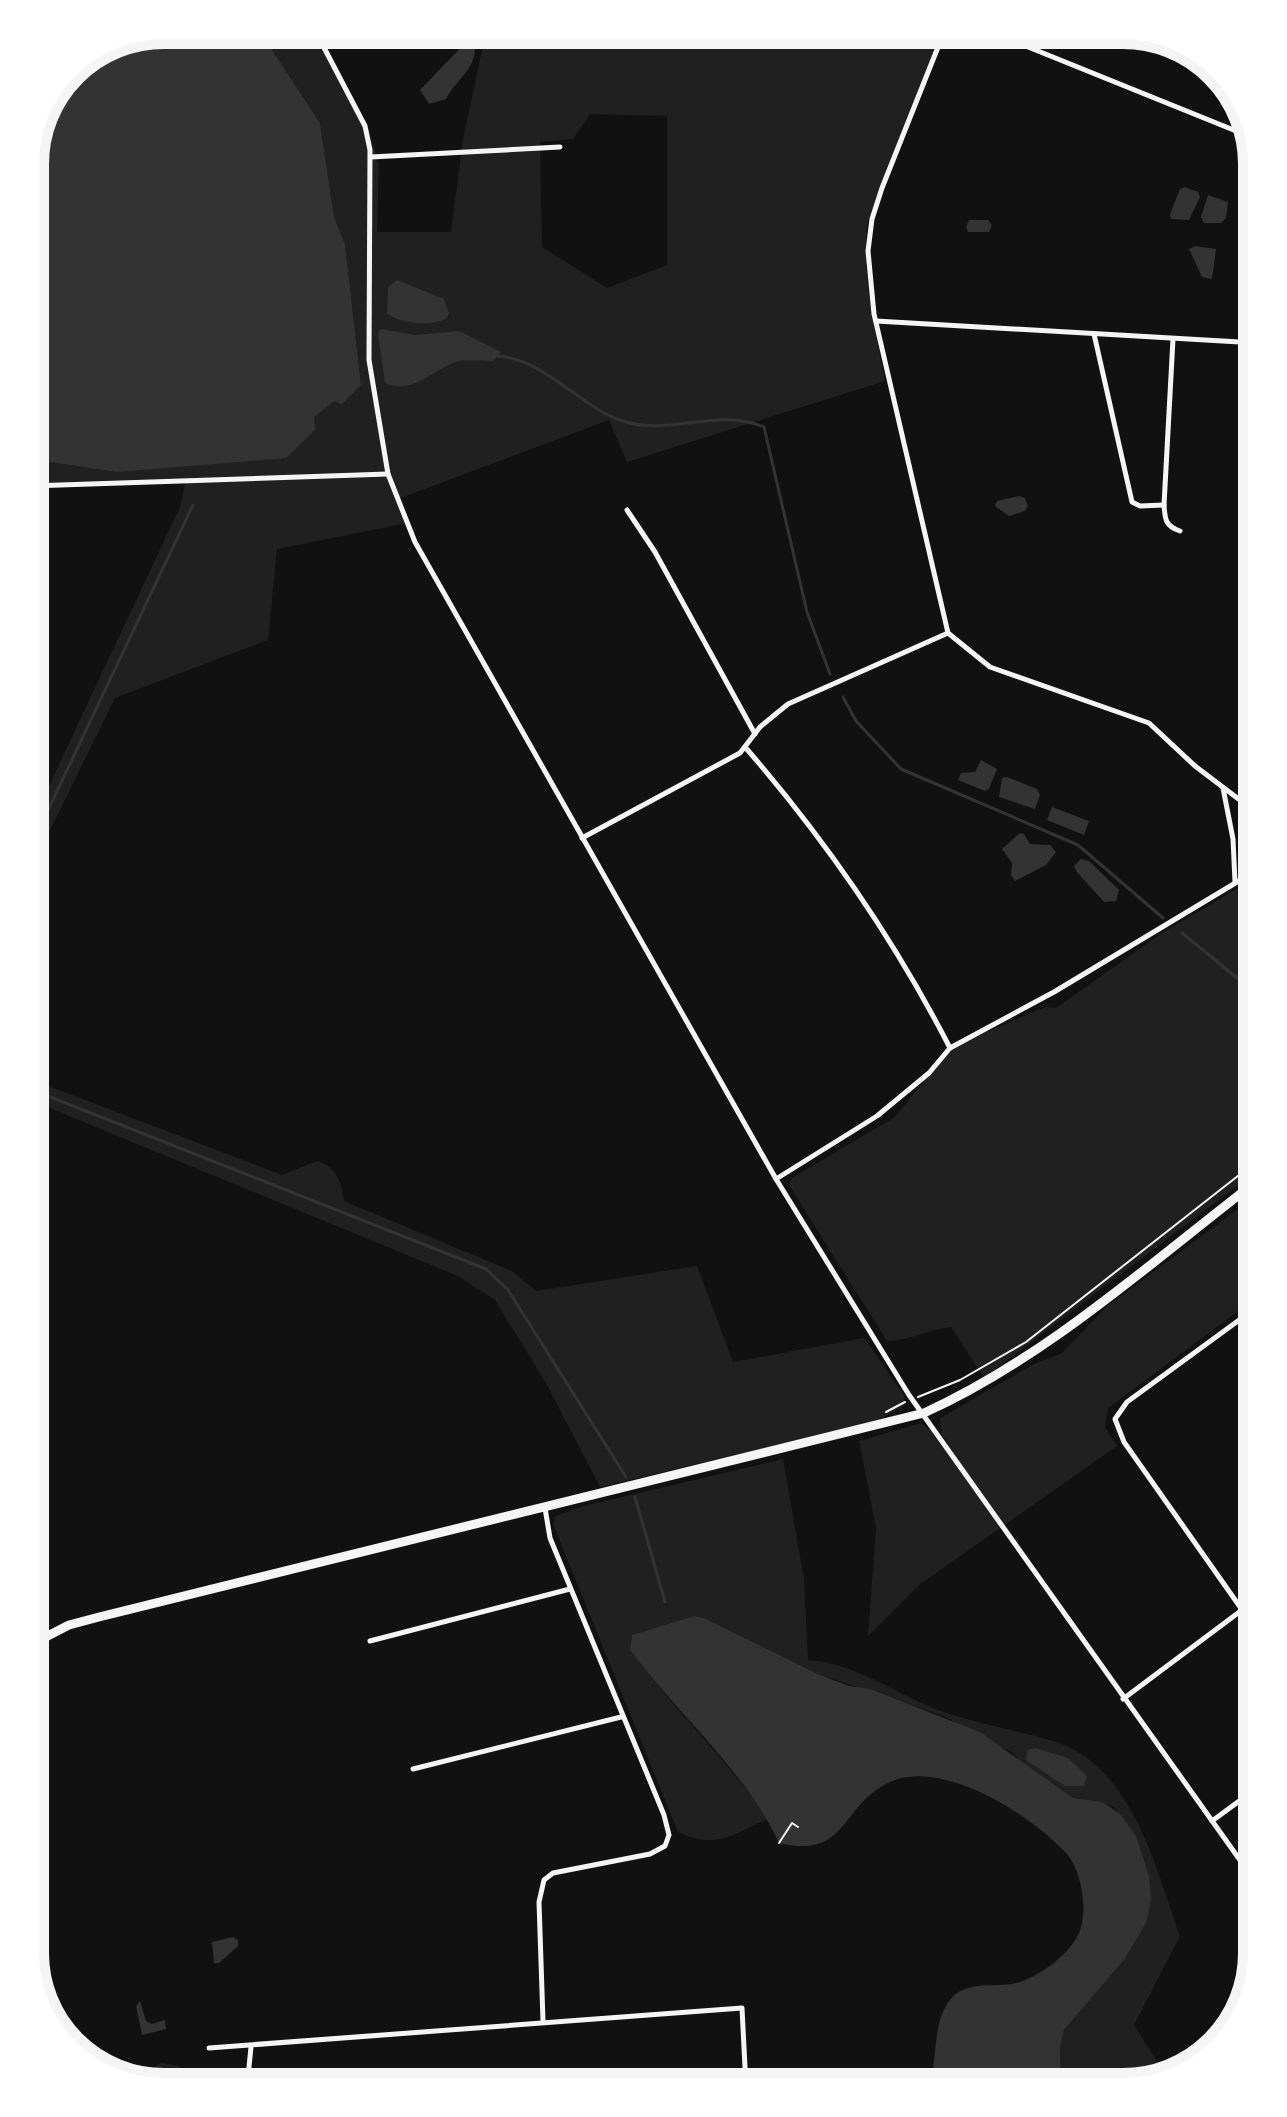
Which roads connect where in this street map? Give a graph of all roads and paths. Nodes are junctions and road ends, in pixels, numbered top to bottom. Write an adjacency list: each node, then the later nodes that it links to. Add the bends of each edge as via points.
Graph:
1 (322, 44): 6 (street, via 365,126)
2 (939, 44): 7 (street, via 872,219 868,251)
3 (1021, 44): 4 (street)
4 (1239, 132)
5 (560, 147): 6 (street)
6 (371, 157): 11 (street, via 367,332)
7 (876, 321): 8 (street); 16 (street)
8 (1094, 334): 9 (street); 13 (street, via 1132,502)
9 (1173, 339): 10 (street); 13 (street)
10 (1243, 342)
11 (388, 474): 12 (street); 21 (street, via 415,542)
12 (44, 486)
13 (1164, 505): 15 (street, via 1165,521)
14 (627, 510): 17 (street)
15 (1180, 531)
16 (948, 633): 17 (street, via 788,704); 19 (street, via 990,667 1149,723)
17 (755, 734): 18 (street)
18 (745, 747): 21 (street); 24 (street, via 821,840 929,1006)
19 (1223, 787): 20 (street); 23 (street)
20 (1243, 802)
21 (582, 838): 26 (street)
22 (1243, 878): 23 (street)
23 (1235, 882): 24 (street)
24 (950, 1048): 26 (street, via 877,1116)
25 (1243, 1172): 29 (path, via 1026,1342 960,1380)
26 (776, 1179): 29 (street)
27 (1243, 1195): 31 (main road, via 1021,1362)
28 (1243, 1317): 34 (street, via 1127,1402 1115,1419 1124,1442)
29 (911, 1399): 30 (path); 31 (street)
30 (884, 1413)
31 (924, 1413): 32 (main road); 37 (street)
32 (545, 1508): 33 (street, via 550,1538); 35 (main road, via 69,1625)
33 (570, 1589): 36 (street); 38 (street)
34 (1242, 1610): 37 (street)
35 (44, 1638)
36 (370, 1641)
37 (1123, 1699): 41 (street)
38 (621, 1717): 39 (street); 45 (street, via 664,1815 667,1841 650,1854 570,1868 544,1880 539,1902)
39 (413, 1769)
40 (1243, 1798): 41 (street)
41 (1212, 1821): 44 (street)
42 (798, 1827): 43 (path, via 792,1823)
43 (779, 1843)
44 (1243, 1864)
45 (543, 2021): 46 (street); 49 (street, via 742,2008)
46 (251, 2047): 47 (street); 48 (street)
47 (209, 2048)
48 (248, 2073)
49 (745, 2073)

